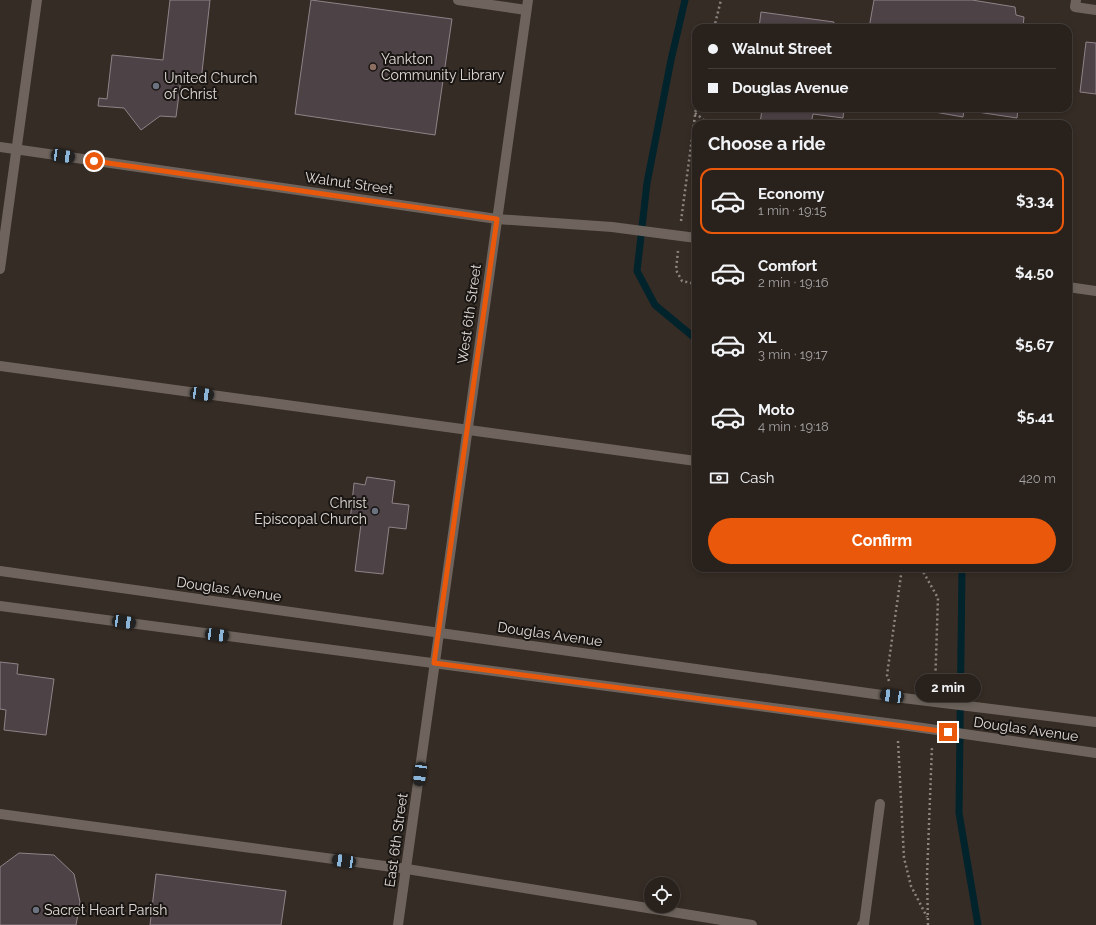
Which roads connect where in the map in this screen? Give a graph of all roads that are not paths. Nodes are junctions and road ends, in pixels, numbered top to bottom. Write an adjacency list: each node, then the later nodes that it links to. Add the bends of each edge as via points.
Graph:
1 (37, 0): 7 (street)
2 (458, 0): 4 (street)
3 (1076, 0): 5 (street, via 1075,7)
4 (527, 5): 8 (street, West 6th Street)
5 (1096, 10)
6 (0, 148): 7 (street, Walnut Street)
7 (17, 150): 8 (street, Walnut Street); 10 (street)
8 (497, 219): 9 (street, Walnut Street, via 612,227); 14 (street, West 6th Street)
9 (692, 237)
10 (0, 270)
11 (1072, 288): 12 (street)
12 (1096, 291)
13 (0, 366): 14 (street)
14 (467, 430): 15 (street); 18 (street, West 6th Street)
15 (692, 460)
16 (0, 571): 18 (street, Douglas Avenue)
17 (0, 606): 19 (street, Douglas Avenue)
18 (439, 633): 19 (street, East 6th Street); 20 (street, Douglas Avenue, via 903,698)
19 (434, 663): 21 (street, Douglas Avenue); 24 (street, East 6th Street)
20 (1096, 722)
21 (1096, 753)
22 (880, 804): 27 (street)
23 (0, 814): 24 (street)
24 (407, 869): 25 (street, East 6th Street); 26 (street)
25 (398, 925)
26 (752, 925)
27 (862, 925)

